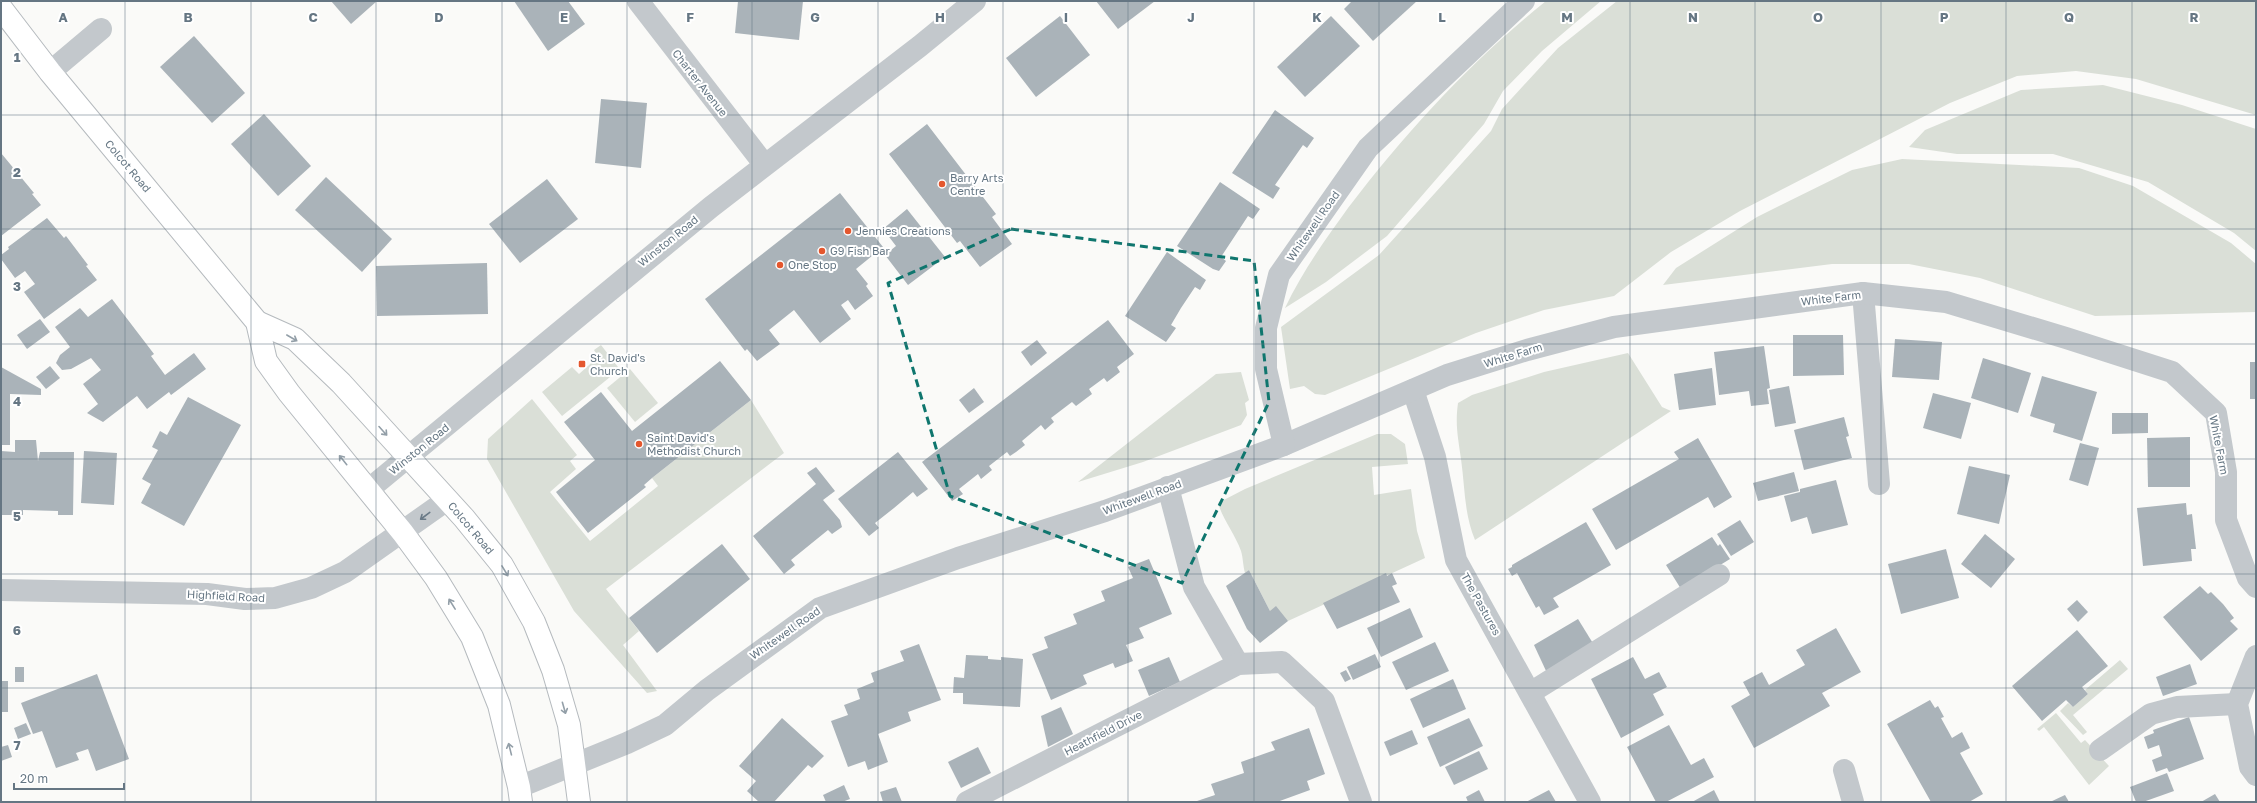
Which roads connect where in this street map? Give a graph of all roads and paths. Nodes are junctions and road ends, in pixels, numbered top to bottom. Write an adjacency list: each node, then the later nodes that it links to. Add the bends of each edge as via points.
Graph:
1 (638, 1): 7 (street, Charter Avenue)
2 (975, 1): 7 (street, Winston Road)
3 (1524, 1): 11 (street, Whitewell Road, via 1368,148 1279,275 1266,328 1266,369)
4 (1, 8): 6 (main road, Colcot Road)
5 (101, 29): 6 (street)
6 (50, 72): 9 (main road, Colcot Road)
7 (764, 164): 12 (street, Winston Road, via 580,313)
8 (1863, 293): 10 (street, White Farm, via 1614,327 1447,375); 13 (street); 19 (street, White Farm, via 1946,302 2172,372 2216,413 2226,472 2226,520 2248,578)
9 (257, 322): 12 (main road, Colcot Road, one-way to 12, via 295,339 341,383); 15 (main road, Colcot Road, one-way to 9, via 288,393 266,361)
10 (1413, 390): 11 (street, White Farm); 23 (street, The Pastures, via 1435,457 1456,560)
11 (1284, 445): 14 (street, Whitewell Road)
12 (408, 458): 15 (street, Winston Road); 16 (main road, Colcot Road)
13 (1879, 484)
14 (1168, 488): 22 (street, via 1194,587); 26 (street, Whitewell Road, via 1106,511 958,558 820,608 707,690 665,724)
15 (368, 490): 17 (main road, Colcot Road)
16 (447, 500): 17 (street, Highfield Road, one-way to 17); 26 (main road, Colcot Road, one-way to 26, via 502,566 534,622 553,670 569,725)
17 (403, 533): 20 (street, Highfield Road, via 345,572 311,588 275,598 245,599 207,594); 29 (main road, Colcot Road, one-way to 17, via 499,705 478,650 436,578)
18 (1719, 575): 23 (street)
19 (2256, 587)
20 (1, 590)
21 (2256, 656): 24 (street)
22 (1238, 664): 31 (street, Heathfield Drive); 32 (street, Heathfield Drive, via 1282,662 1324,701)
23 (1530, 693): 33 (street, The Pastures)
24 (2237, 704): 25 (street, via 2177,707 2151,714); 28 (street, via 2250,767)
25 (2100, 750)
26 (575, 765): 29 (street, Whitewell Road); 30 (main road, Colcot Road)
27 (1844, 770): 34 (street)
28 (2256, 776)
29 (520, 794)
30 (578, 802)
31 (967, 802)
32 (1361, 802)
33 (1590, 802)
34 (1854, 802)

